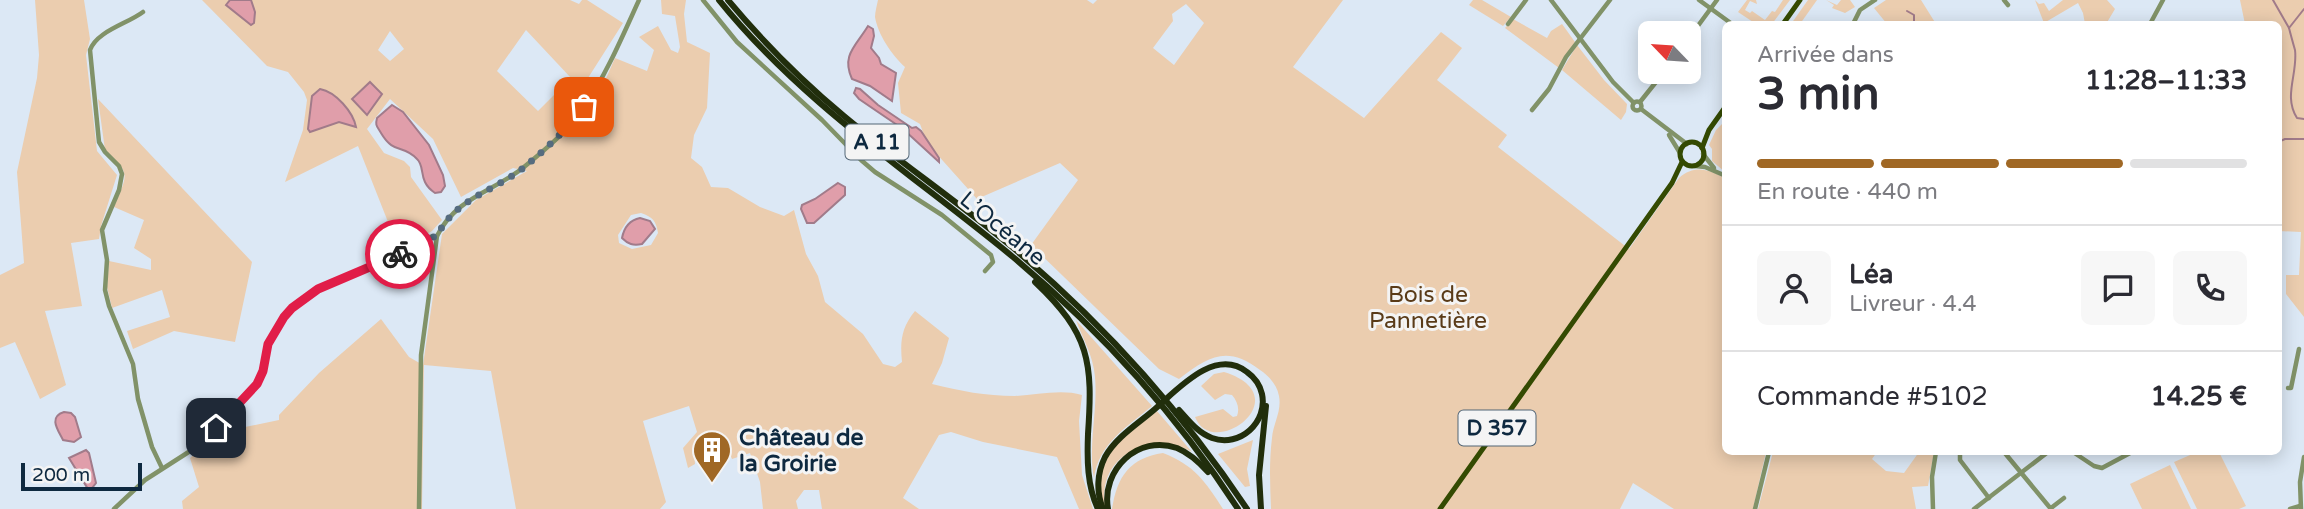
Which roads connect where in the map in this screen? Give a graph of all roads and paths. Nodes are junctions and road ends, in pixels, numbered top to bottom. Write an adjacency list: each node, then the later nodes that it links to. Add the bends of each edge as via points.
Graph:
1 (639, 0): 39 (street, via 578,116 522,168 466,202)
2 (703, 0): 41 (street, via 737,42 861,160 992,255 993,262)
3 (719, 0): 40 (highway, L’Océane / A 11, via 824,108)
4 (728, 0): 44 (highway, L’Océane / A 11, via 826,101 1038,269 1101,328)
5 (1526, 0): 22 (street)
6 (1551, 0): 23 (street)
7 (1611, 0): 23 (street)
8 (1699, 0): 15 (street)
9 (1717, 0): 15 (street)
10 (1800, 0): 18 (main road)
11 (1875, 0): 19 (street, via 1860,10)
12 (2004, 0): 14 (street)
13 (2163, 0): 20 (street)
14 (2008, 5)
15 (1711, 9): 17 (street); 21 (street)
16 (143, 12): 55 (street, via 100,37 90,50 99,142 122,174 101,236 107,260 106,290 133,364 138,399)
17 (1728, 21)
18 (1785, 21)
19 (1854, 21)
20 (2152, 21)
21 (1701, 22)
22 (1508, 23)
23 (1579, 39): 25 (street, via 1613,82); 26 (street)
24 (1654, 84): 25 (street)
25 (1637, 103): 29 (street, via 1634,110 1641,109)
26 (1532, 110)
27 (1722, 112): 28 (main road)
28 (1709, 130): 30 (main road); 32 (main road)
29 (1667, 131): 31 (street); 33 (street)
30 (1694, 143): 31 (main road); 32 (main road)
31 (1687, 144): 33 (main road)
32 (1703, 151): 35 (main road, via 1701,161); 36 (street)
33 (1680, 153): 34 (main road)
34 (1682, 162): 35 (main road); 38 (main road, D 357)
35 (1692, 166): 36 (street); 38 (main road, D 357)
36 (1717, 171): 37 (street)
37 (1722, 174)
38 (1671, 183): 68 (main road, D 357)
39 (437, 236): 55 (street, via 304,298 275,330 263,371 249,394 198,446); 63 (street, via 421,355)
40 (1015, 259): 44 (highway, L’Océane / A 11); 64 (highway, via 1065,313 1083,345 1090,382 1088,472)
41 (985, 271)
42 (2299, 349): 43 (street)
43 (2301, 356): 45 (street)
44 (1146, 383): 46 (highway, L’Océane / A 11); 46 (highway, L’Océane / A 11)
45 (2288, 388)
46 (1179, 419): 57 (highway, L’Océane / A 11); 64 (highway, via 1220,440 1236,439 1258,420 1260,388 1248,373 1231,365 1212,367 1193,377 1107,454 1098,480); 66 (highway, L’Océane / A 11)
47 (1768, 455): 69 (street)
48 (1935, 455): 70 (street)
49 (1960, 455): 58 (street)
50 (2006, 455): 56 (street)
51 (2044, 455): 56 (street)
52 (2078, 455): 53 (street, via 2102,468)
53 (2126, 455)
54 (2304, 458): 61 (street)
55 (162, 468): 62 (street)
56 (2021, 473): 58 (street); 60 (street)
57 (1220, 482): 64 (highway, via 1186,452 1148,446 1115,469); 65 (highway, L’Océane / A 11)
58 (1989, 498): 71 (street)
59 (2064, 498): 60 (street)
60 (2050, 507): 72 (street)
61 (2300, 508): 73 (street)
62 (114, 509)
63 (419, 509)
64 (1102, 509): 67 (highway, via 1096,493 1097,473 1112,443 1197,371 1227,362 1254,375 1265,395 1258,484)
65 (1238, 509)
66 (1247, 509)
67 (1261, 509)
68 (1440, 509)
69 (1755, 509)
70 (1933, 509)
71 (1974, 509)
72 (2041, 509)
73 (2290, 509)

